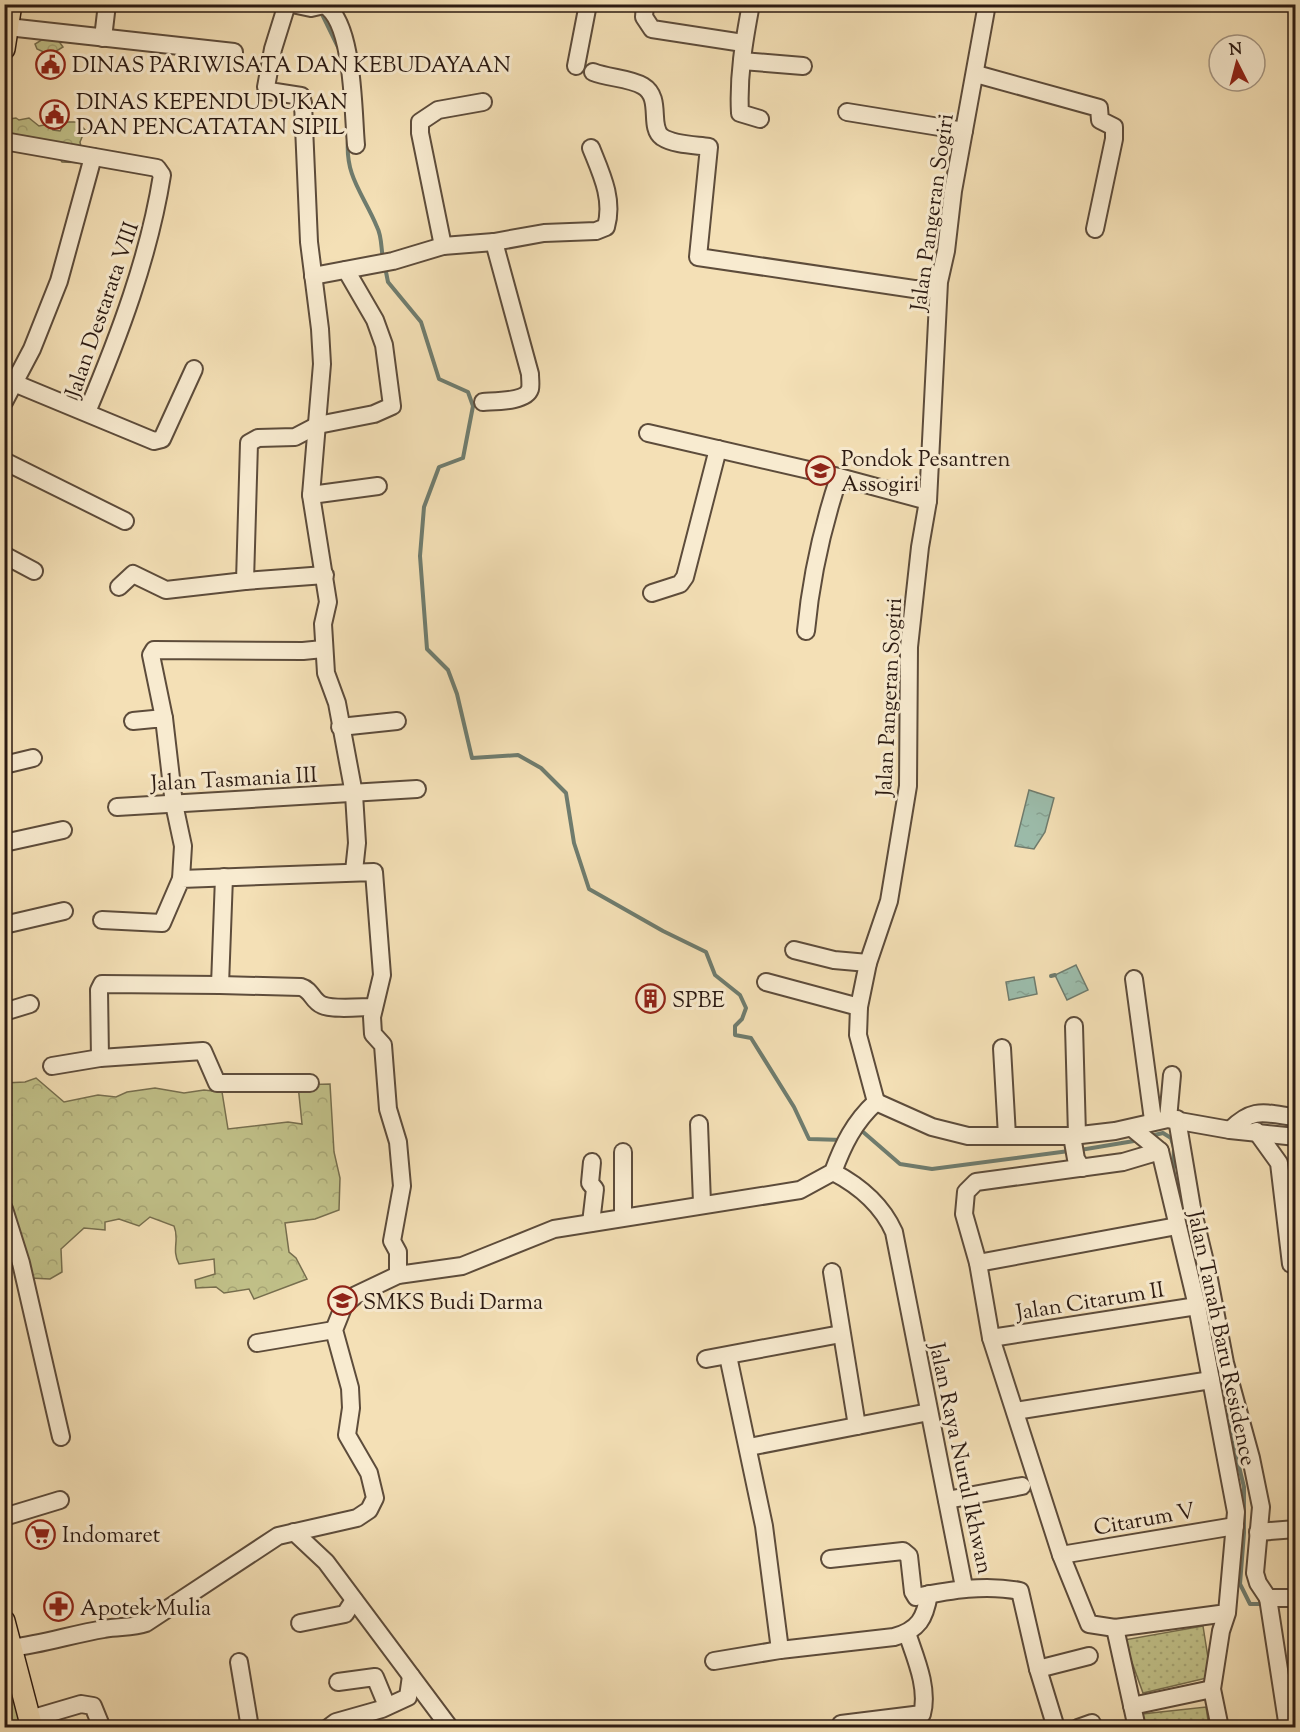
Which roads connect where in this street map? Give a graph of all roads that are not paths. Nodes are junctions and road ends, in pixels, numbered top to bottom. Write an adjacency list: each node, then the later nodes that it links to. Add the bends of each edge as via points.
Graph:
1 (11, 4): 10 (main road)
2 (106, 4): 11 (street)
3 (287, 4): 32 (street, via 266,87 269,91 301,96)
4 (292, 4): 9 (street)
5 (588, 4): 16 (street)
6 (645, 4): 12 (street, via 644,17 652,29)
7 (751, 4): 12 (street)
8 (987, 4): 19 (street, Jalan Pangeran Sogiri)
9 (315, 6): 25 (street, via 329,7 351,62)
10 (8, 27): 11 (street); 13 (main road)
11 (103, 38): 14 (street)
12 (743, 43): 15 (street)
13 (4, 49)
14 (234, 52)
15 (742, 61): 17 (street); 22 (street, via 740,113)
16 (576, 66)
17 (803, 66)
18 (593, 72): 33 (street, via 642,85 650,92 657,131 663,137 709,147 698,257 914,289)
19 (976, 74): 23 (street, Jalan Pangeran Sogiri); 28 (street, via 1099,108 1100,120 1114,127)
20 (483, 102): 30 (street, via 438,110 420,122)
21 (847, 112): 23 (street)
22 (760, 119)
23 (964, 131): 33 (street, Jalan Pangeran Sogiri)
24 (4, 141): 27 (street, Jalan Destarata VIII)
25 (356, 145)
26 (591, 148): 29 (street, via 608,194 606,227)
27 (93, 157): 35 (street, via 59,281); 38 (street, Jalan Destarata VIII, via 157,168 162,175 143,263)
28 (1095, 229)
29 (494, 242): 30 (street); 37 (street, via 530,374 530,389 518,398)
30 (443, 246): 31 (street)
31 (346, 270): 32 (street); 39 (street, via 375,320 384,345 392,406 374,414)
32 (313, 276): 39 (street, via 321,337)
33 (938, 289): 46 (street, Jalan Pangeran Sogiri)
34 (194, 369): 38 (street, Jalan Destarata VIII, via 162,439 154,441)
35 (15, 383): 36 (street); 38 (street)
36 (4, 402)
37 (483, 402)
38 (87, 412)
39 (318, 425): 45 (street); 51 (street, via 295,437 264,437 249,443)
40 (648, 433): 41 (street)
41 (718, 449): 43 (street); 53 (street, via 686,577 680,584)
42 (4, 461): 47 (street)
43 (839, 477): 46 (street); 54 (street, via 816,555)
44 (378, 486): 45 (street)
45 (311, 495): 50 (street)
46 (928, 501): 75 (street, Jalan Pangeran Sogiri, via 909,648 909,756 903,825 890,901)
47 (125, 521)
48 (4, 555): 49 (street)
49 (34, 571)
50 (325, 575): 51 (street); 55 (street, via 328,602)
51 (245, 581): 52 (street, via 166,590 134,574)
52 (119, 587)
53 (652, 593)
54 (806, 631)
55 (323, 649): 56 (street, via 154,650 151,655); 59 (street)
56 (164, 718): 57 (street); 64 (street)
57 (134, 721)
58 (397, 721): 59 (street)
59 (340, 727): 63 (street)
60 (33, 758): 61 (street)
61 (4, 765)
62 (417, 789): 63 (street, Jalan Tasmania III)
63 (354, 794): 64 (street, Jalan Tasmania III); 68 (street)
64 (174, 804): 65 (street, Jalan Tasmania III); 70 (street, via 183,846)
65 (117, 807)
66 (63, 830): 67 (street)
67 (4, 843)
68 (354, 871): 69 (street); 80 (street, via 376,874 382,975)
69 (224, 877): 70 (street); 78 (street)
70 (181, 879): 72 (street, via 162,923)
71 (64, 911): 73 (street)
72 (102, 920)
73 (4, 925)
74 (794, 950): 75 (street)
75 (867, 963): 81 (street, Jalan Pangeran Sogiri)
76 (1134, 979): 91 (street)
77 (766, 982): 81 (street)
78 (220, 985): 80 (street, via 301,987 325,1006); 85 (street, via 102,984)
79 (30, 1004): 82 (street)
80 (374, 1007): 112 (street, via 373,1034 383,1045 388,1109 401,1170 400,1202 392,1241 398,1252)
81 (859, 1007): 89 (street, Jalan Pangeran Sogiri, via 858,1035)
82 (4, 1012)
83 (1074, 1026): 98 (street)
84 (1002, 1048): 95 (street)
85 (100, 1058): 86 (street); 88 (street, via 203,1051 217,1083)
86 (52, 1066)
87 (1172, 1075): 91 (street)
88 (310, 1083)
89 (876, 1102): 95 (street, via 932,1127 968,1136); 100 (street, via 863,1114)
90 (1294, 1117): 93 (street, via 1244,1116)
91 (1166, 1120): 93 (street); 97 (street); 133 (street, via 1186,1179 1225,1363 1255,1476 1261,1507)
92 (699, 1124): 102 (street)
93 (1230, 1130): 94 (street)
94 (1257, 1131): 96 (street); 109 (street, via 1279,1163)
95 (1007, 1136): 98 (street)
96 (1296, 1137)
97 (1145, 1139): 98 (street); 98 (street, via 1123,1162); 106 (street, Jalan Tanah Baru Residence)
98 (1076, 1149): 108 (street, via 970,1186 963,1201 964,1214)
99 (622, 1152): 104 (street)
100 (838, 1159): 102 (street, via 800,1190); 122 (street, Jalan Raya Nurul Ikhwan, via 886,1216 894,1232)
101 (592, 1162): 105 (street, via 590,1183 595,1189)
102 (702, 1203): 104 (street)
103 (4, 1209): 107 (street)
104 (623, 1217): 105 (street)
105 (591, 1223): 112 (street, via 555,1229 462,1266)
106 (1177, 1226): 108 (street); 113 (street, Jalan Tanah Baru Residence)
107 (21, 1263): 110 (street); 124 (street)
108 (978, 1263): 116 (street)
109 (1291, 1264)
110 (4, 1266)
111 (832, 1272): 115 (street)
112 (398, 1275): 114 (street, via 344,1305)
113 (1197, 1306): 116 (street, Jalan Citarum II); 120 (street, Jalan Tanah Baru Residence)
114 (334, 1330): 117 (street); 132 (street, via 350,1388 347,1435 369,1473 375,1498 357,1518)
115 (841, 1334): 118 (street); 123 (street)
116 (991, 1338): 121 (street)
117 (257, 1344)
118 (728, 1356): 119 (street); 125 (street)
119 (706, 1359)
120 (1211, 1380): 121 (street); 130 (street, Jalan Tanah Baru Residence, via 1236,1512)
121 (1014, 1411): 134 (street)
122 (929, 1412): 123 (street); 128 (street, Jalan Raya Nurul Ikhwan)
123 (857, 1426): 125 (street)
124 (61, 1437)
125 (749, 1447): 147 (street)
126 (1022, 1486): 128 (street)
127 (60, 1500): 129 (street)
128 (947, 1500): 136 (street, Jalan Raya Nurul Ikhwan)
129 (4, 1517)
130 (1234, 1526): 134 (street, Citarum V); 141 (street, Jalan Tanah Baru Residence)
131 (1296, 1529): 133 (street)
132 (294, 1532): 139 (street, via 326,1562); 146 (street, via 259,1547 146,1623)
133 (1258, 1532): 140 (street, via 1255,1573)
134 (1060, 1556): 144 (street, via 1089,1624)
135 (830, 1559): 137 (street, via 903,1551 909,1556 914,1595)
136 (964, 1587): 137 (street); 151 (street, Jalan Raya Nurul Ikhwan, via 1020,1591)
137 (930, 1594): 145 (street, via 926,1614)
138 (1296, 1598): 140 (street)
139 (354, 1600): 143 (street, via 345,1614); 152 (street)
140 (1268, 1602): 166 (street)
141 (1227, 1613): 144 (street); 154 (street, Jalan Tanah Baru Residence)
142 (4, 1622): 146 (main road)
143 (300, 1623)
144 (1115, 1628): 156 (street)
145 (907, 1633): 147 (street); 158 (street, via 918,1666 922,1714)
146 (11, 1648): 157 (main road)
147 (780, 1650): 149 (street)
148 (1089, 1656): 151 (street)
149 (714, 1661)
150 (239, 1662): 160 (street)
151 (1038, 1669): 163 (street, Jalan Raya Nurul Ikhwan)
152 (411, 1676): 155 (street, via 408,1697); 162 (street)
153 (338, 1682): 155 (street, via 375,1677)
154 (1212, 1689): 156 (street); 165 (street)
155 (387, 1706): 161 (street)
156 (1132, 1706): 164 (street)
157 (31, 1724): 159 (street, via 81,1704 93,1706)
158 (842, 1724)
159 (102, 1728)
160 (250, 1728)
161 (328, 1728)
162 (450, 1728)
163 (1056, 1728)
164 (1137, 1728)
165 (1220, 1728)
166 (1288, 1728)

